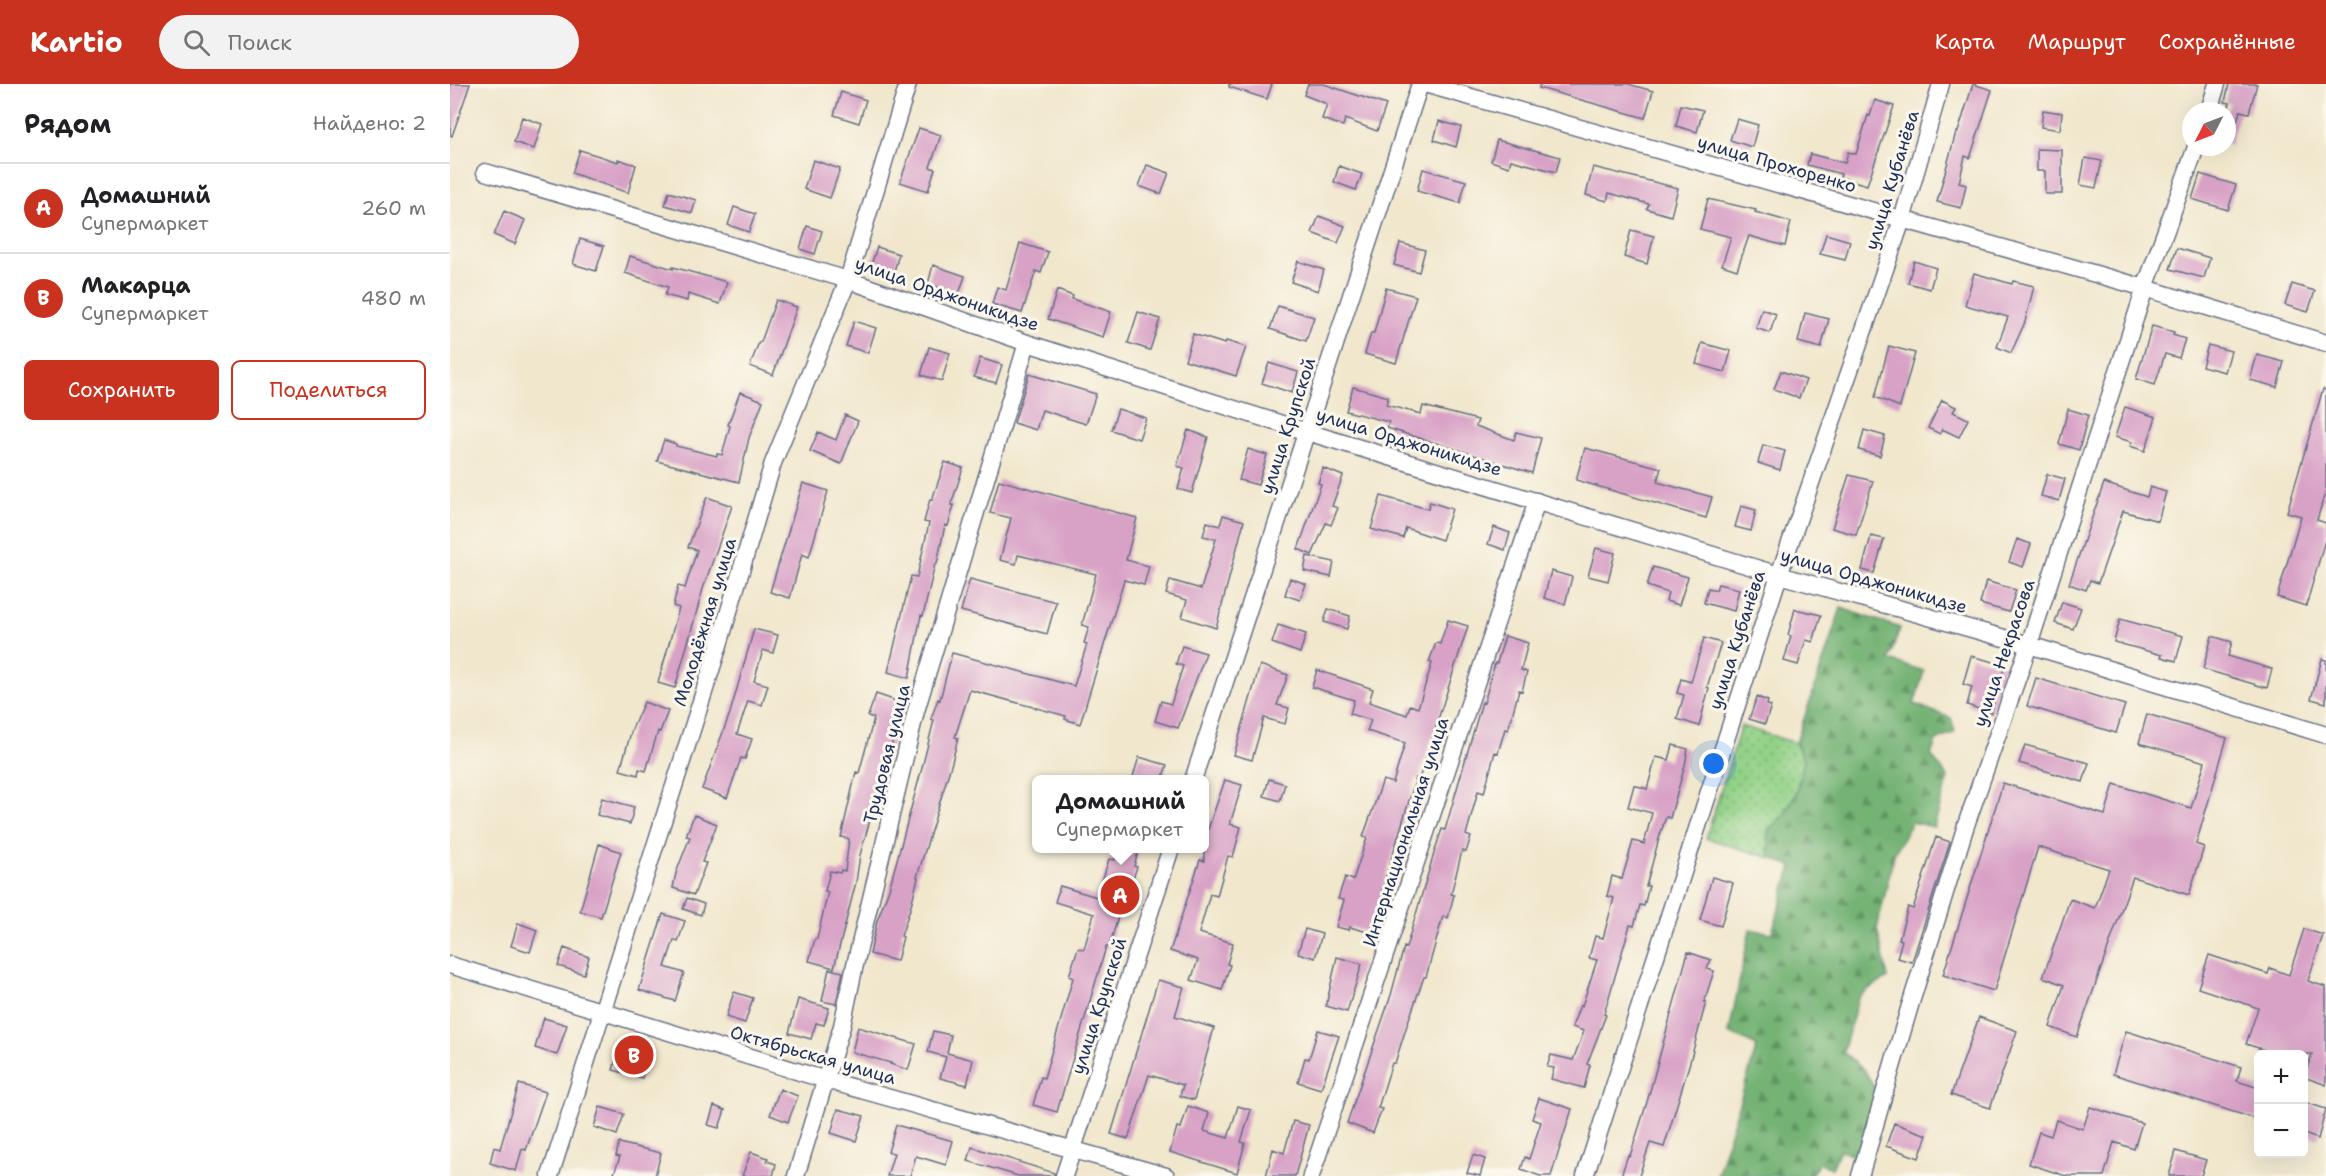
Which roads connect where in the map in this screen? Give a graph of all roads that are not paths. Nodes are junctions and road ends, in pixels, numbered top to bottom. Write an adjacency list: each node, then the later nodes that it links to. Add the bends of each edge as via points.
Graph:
1 (908, 84): 10 (street, Молодёжная улица)
2 (1420, 84): 14 (street, улица Крупской)
3 (1425, 84): 9 (street, улица Прохоренко)
4 (1941, 84): 9 (street, улица Кубанёва)
5 (2217, 84): 6 (street)
6 (2212, 102)
7 (2193, 156): 11 (street, улица Некрасова)
8 (485, 172): 10 (street, улица Орджоникидзе)
9 (1902, 220): 11 (street, улица Прохоренко); 16 (street, улица Кубанёва)
10 (848, 280): 13 (street, улица Орджоникидзе); 22 (street, Молодёжная улица, via 772,462)
11 (2145, 288): 12 (street, улица Прохоренко); 17 (street, улица Некрасова)
12 (2326, 343)
13 (1027, 344): 14 (street, улица Орджоникидзе); 23 (street, Трудовая улица, via 916,711)
14 (1307, 432): 15 (street, улица Орджоникидзе); 19 (street, улица Крупской)
15 (1537, 501): 16 (street, улица Орджоникидзе); 29 (street, Интернациональная улица)
16 (1779, 575): 17 (street, улица Орджоникидзе); 30 (street, улица Кубанёва)
17 (2029, 645): 18 (street, улица Орджоникидзе); 31 (street, улица Некрасова, via 1962,835)
18 (2326, 735)
19 (1195, 775)
20 (1170, 853): 24 (street, улица Крупской)
21 (450, 965): 22 (street, Октябрьская улица)
22 (603, 1013): 23 (street, Октябрьская улица); 25 (street, Молодёжная улица)
23 (826, 1080): 24 (street, Октябрьская улица); 26 (street, Трудовая улица)
24 (1073, 1150): 27 (street, улица Крупской); 28 (street, Октябрьская улица)
25 (550, 1176)
26 (796, 1176)
27 (1064, 1176)
28 (1166, 1176)
29 (1311, 1176)
30 (1585, 1176)
31 (1860, 1176)

